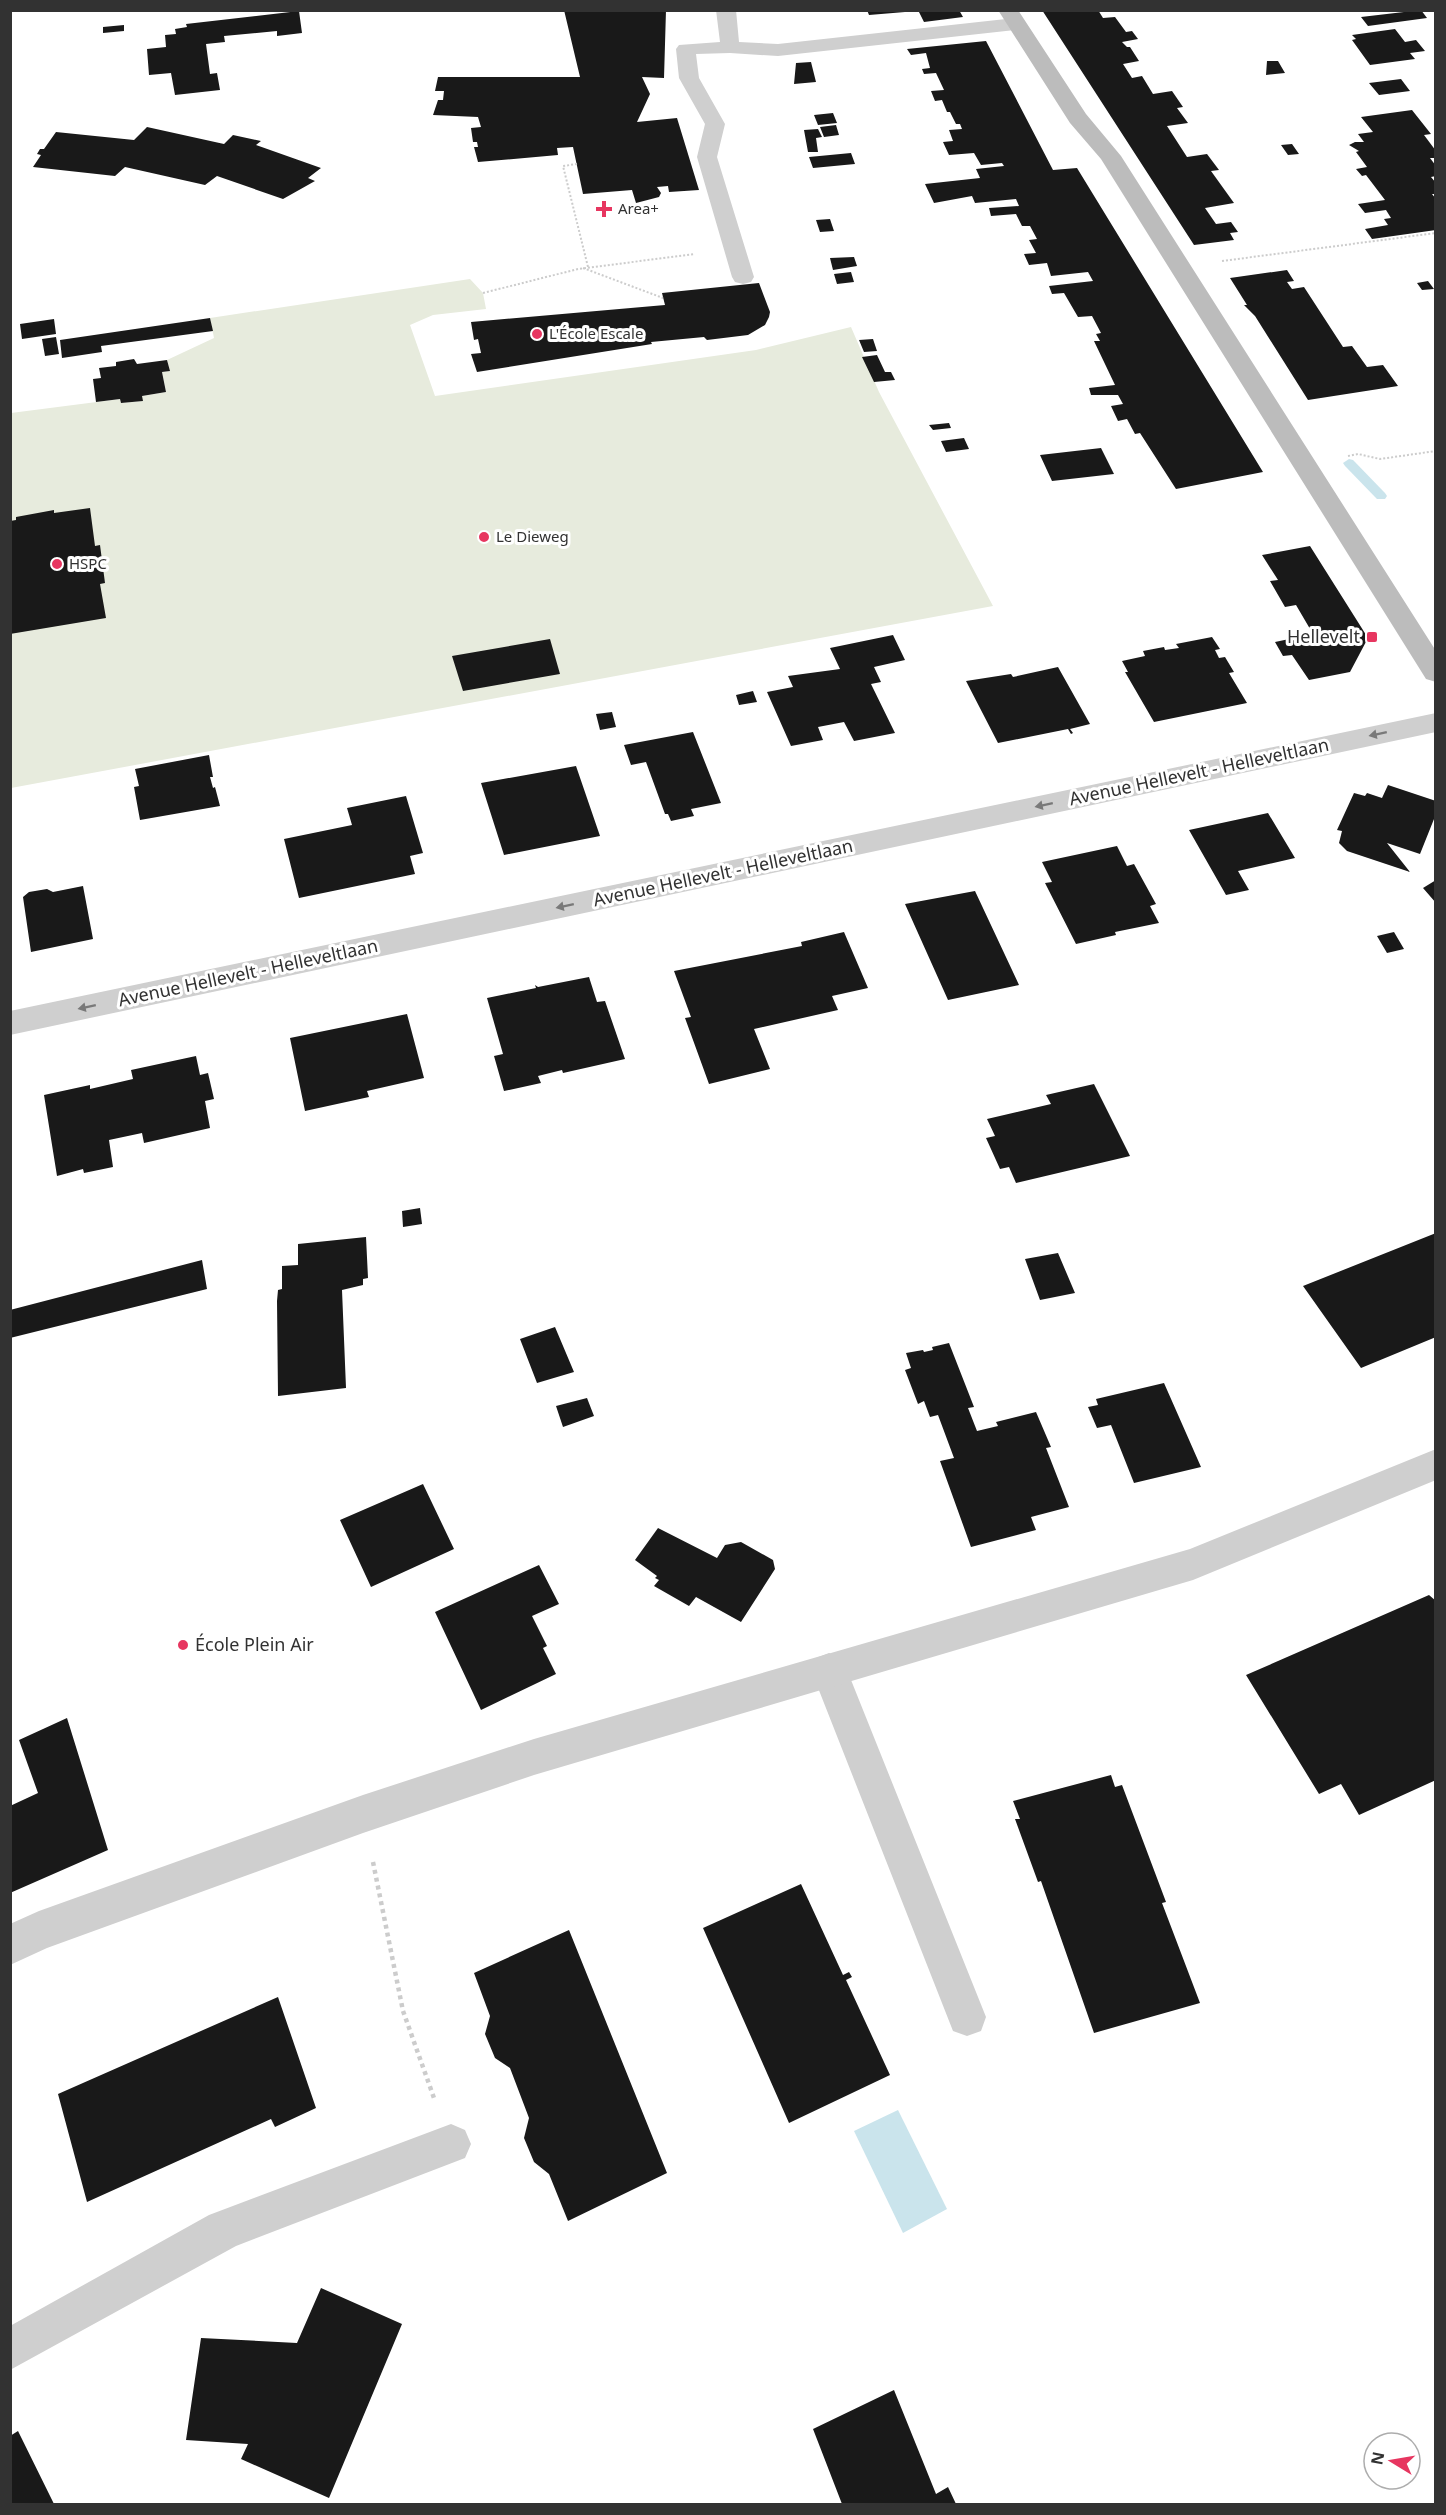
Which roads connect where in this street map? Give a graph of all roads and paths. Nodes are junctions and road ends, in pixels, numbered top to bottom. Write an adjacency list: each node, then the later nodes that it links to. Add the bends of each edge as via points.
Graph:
1 (726, 10): 3 (lane)
2 (1012, 17): 3 (lane, via 778,50); 7 (main road, via 1078,118 1110,156)
3 (730, 47): 10 (lane, via 686,49 689,78 715,124 707,157)
4 (577, 164): 8 (path, via 562,166)
5 (1436, 233): 7 (path)
6 (686, 255): 8 (path)
7 (1179, 266): 15 (main road)
8 (588, 267): 9 (path)
9 (582, 268): 11 (path); 12 (path)
10 (743, 277)
11 (483, 293)
12 (663, 298)
13 (1436, 451): 14 (path, via 1380,459 1358,454)
14 (1338, 459)
15 (1436, 672)
16 (1436, 722): 17 (street, Avenue Hellevelt - Helleveltlaan, one-way to 17)
17 (10, 1023)
18 (1436, 1464): 19 (street, via 1193,1564)
19 (829, 1670): 20 (street, via 534,1757); 22 (lane)
20 (363, 1814): 21 (street, via 39,1930); 23 (path, via 403,2011)
21 (10, 1945)
22 (967, 2017)
23 (451, 2144): 24 (lane, via 224,2230)
24 (10, 2349)

